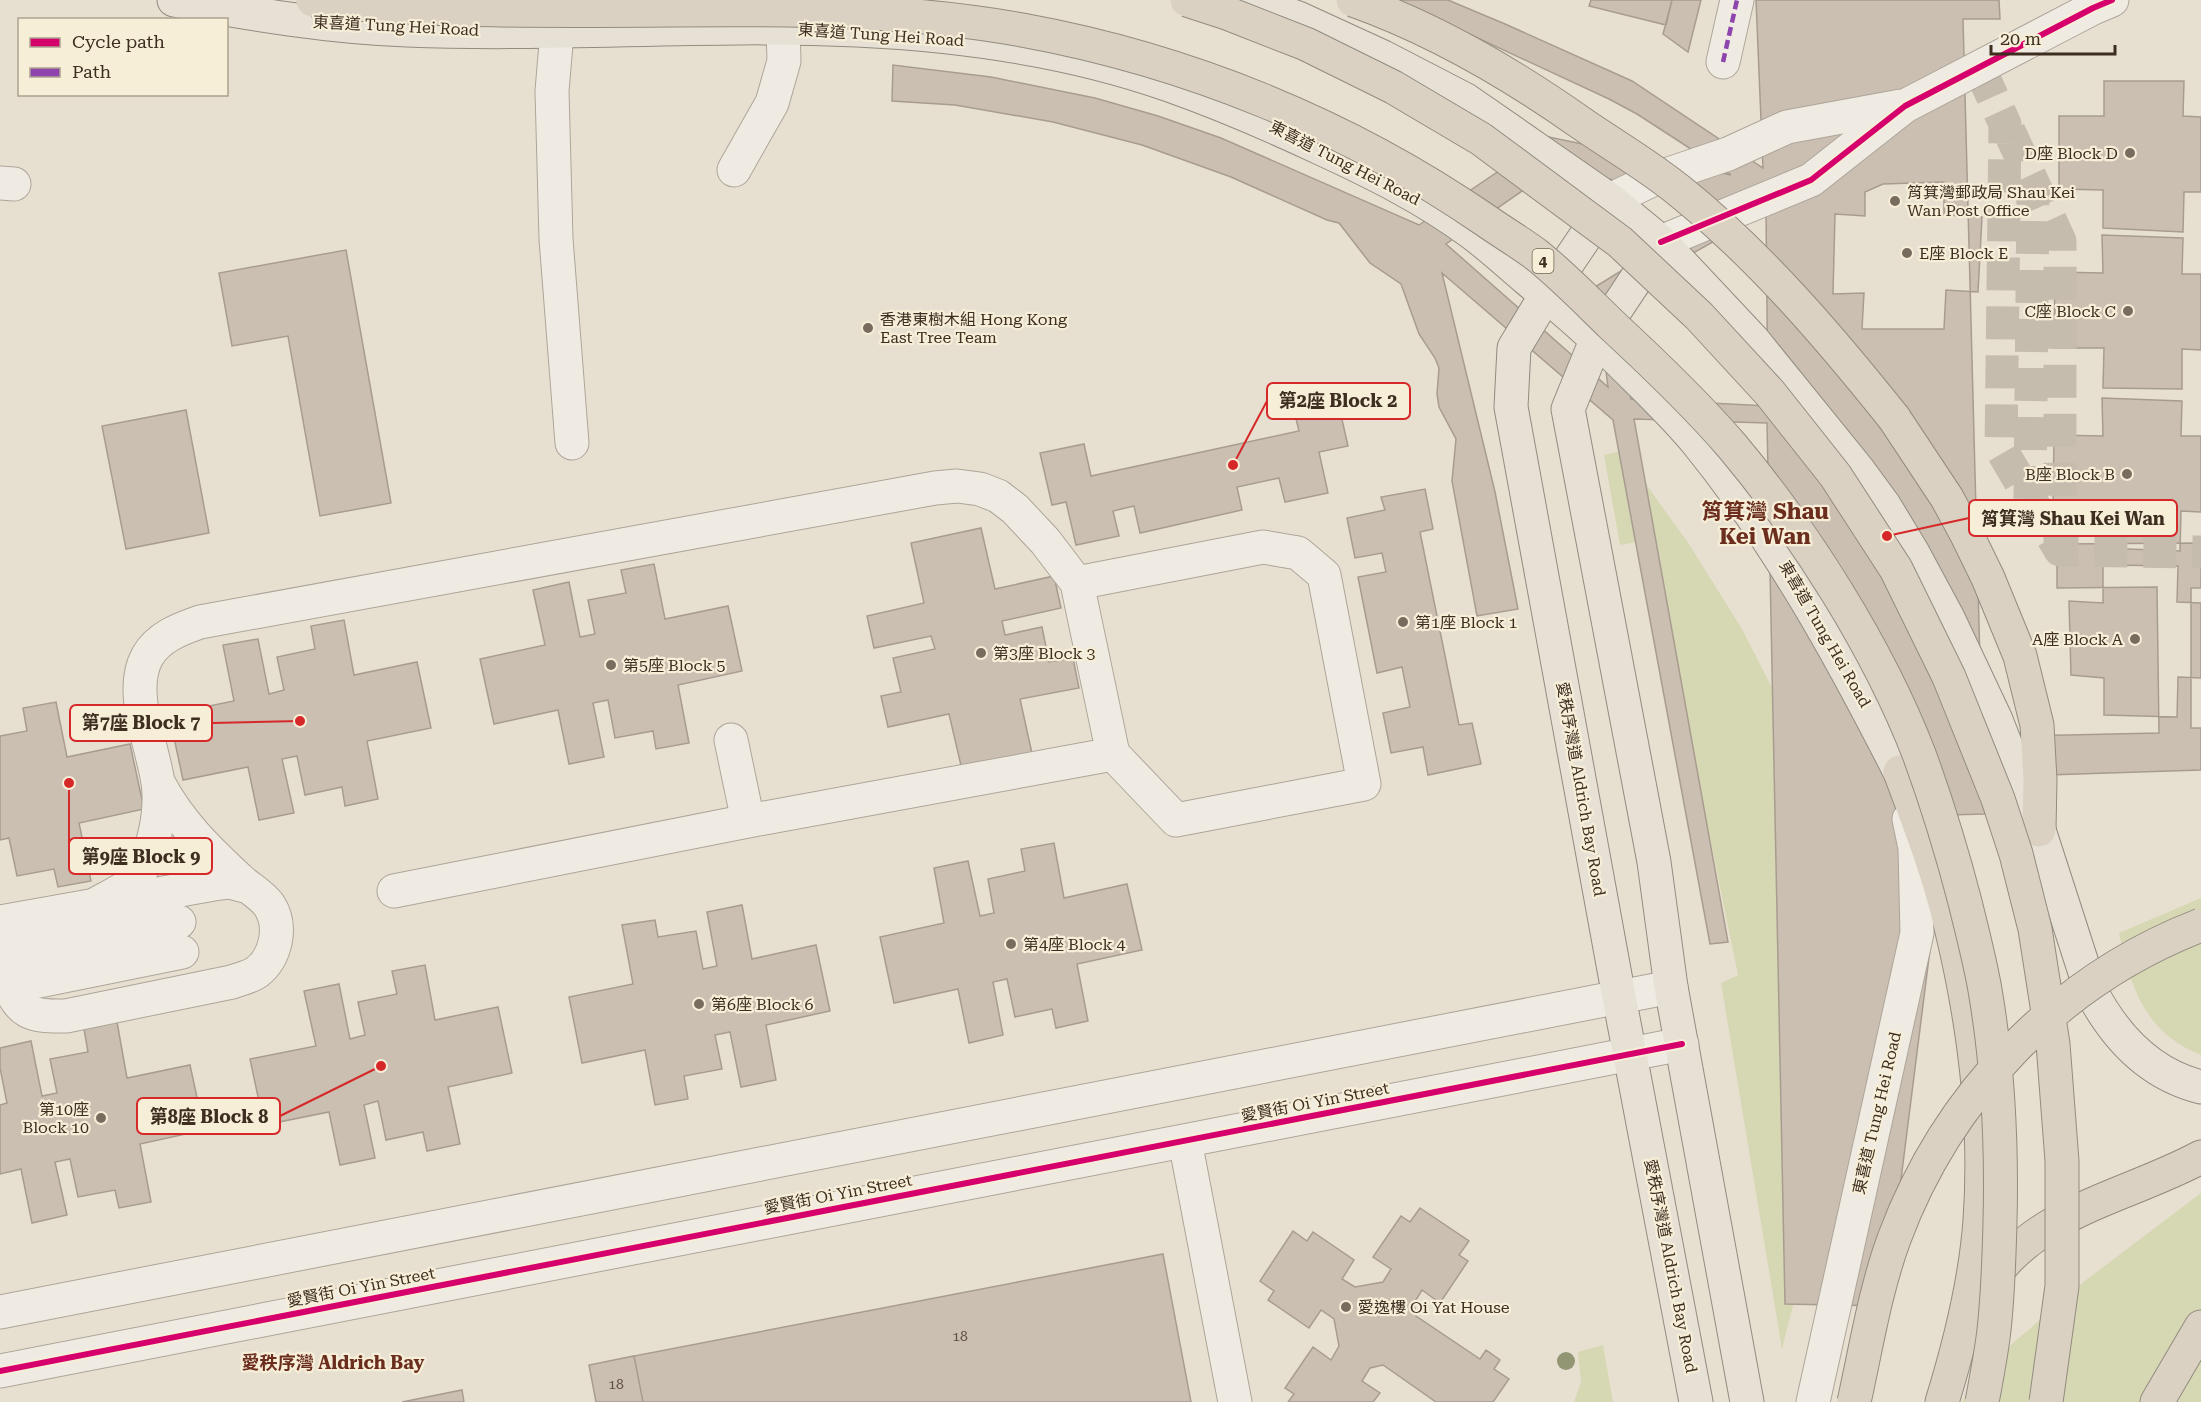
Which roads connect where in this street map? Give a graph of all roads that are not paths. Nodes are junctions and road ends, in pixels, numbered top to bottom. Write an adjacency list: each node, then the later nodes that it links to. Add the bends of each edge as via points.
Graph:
1 (174, 0): 9 (main road, 東喜道 Tung Hei Road, via 350,26)
2 (313, 0): 51 (highway, 4, bridge, via 477,10 868,12 1024,30 1105,48 1287,110 1365,147 1449,195 1539,257 1668,376 1732,447 1787,518 1869,648 1917,751 1975,941 1995,1077 2000,1143 1999,1259 1993,1337)
3 (1187, 0): 52 (highway, bridge, via 1306,44 1393,87 1480,139 1620,242 1699,316 1770,393 1835,475 1896,569 1949,677 1998,799 2035,929 2053,1044 2062,1161 2062,1286)
4 (1247, 0): 13 (main road, via 1298,18 1466,100)
5 (1353, 0): 24 (highway, bridge, via 1442,36 1541,95 1682,192 1768,272 1848,361 1894,418 1947,498 1988,578 2020,656 2037,725)
6 (1737, 0): 10 (street)
7 (2098, 3): 11 (street)
8 (783, 28): 9 (main road, 東喜道 Tung Hei Road); 12 (street, via 784,61 772,104); 15 (main road, 東喜道 Tung Hei Road, via 897,33 1020,47 1168,84 1265,123 1406,191 1470,231)
9 (557, 32): 17 (street, via 552,91 556,239)
10 (1723, 62)
11 (1905, 105): 13 (street, via 1787,127); 14 (street, via 1811,180)
12 (734, 170)
13 (1610, 200): 14 (main road); 15 (main road, 愛秩序灣道 Aldrich Bay Road)
14 (1661, 242): 16 (main road); 24 (main road, via 1753,340 1884,505 1971,666)
15 (1546, 295): 16 (main road, 東喜道 Tung Hei Road); 35 (main road, 愛秩序灣道 Aldrich Bay Road, via 1514,348 1511,407)
16 (1597, 338): 21 (main road, 東喜道 Tung Hei Road, via 1693,437 1746,506 1793,576 1851,676); 34 (main road, via 1568,409 1654,862)
17 (572, 443)
18 (1077, 583): 20 (street); 20 (street, via 1263,547 1298,553 1324,575 1364,784 1176,820); 22 (street, via 1015,509 998,496 957,486 200,622 160,641 147,657 141,676 140,696)
19 (731, 740): 23 (street)
20 (1113, 754): 23 (street)
21 (1900, 772): 42 (highway, via 1930,851 1951,926 1978,1079 1980,1220); 48 (street, 東喜道 Tung Hei Road, via 1915,848 1917,933)
22 (159, 784): 25 (street, via 171,807); 27 (street, via 157,823 138,876)
23 (748, 821): 26 (street)
24 (2039, 830): 38 (main road, via 2101,1011 2146,1062 2184,1083)
25 (230, 885): 27 (street); 30 (street, via 193,896 182,910); 33 (street, via 257,893 276,921 272,954 262,967)
26 (394, 891)
27 (96, 904): 28 (street)
28 (0, 922)
29 (2201, 925): 49 (highway, bridge, via 2137,953 2096,978 2056,1008 1981,1084 1932,1156 1894,1240)
30 (181, 937): 31 (street); 32 (street); 33 (street, via 188,962 207,977)
31 (0, 955)
32 (4, 980): 33 (street, via 17,1004 28,1012 47,1016 66,1016)
33 (232, 982)
34 (1671, 987): 35 (street); 36 (main road)
35 (1619, 997): 37 (main road, 愛秩序灣道 Aldrich Bay Road); 41 (street)
36 (1682, 1044): 37 (street, 愛賢街 Oi Yin Street); 47 (main road)
37 (1630, 1054): 39 (street, 愛賢街 Oi Yin Street); 46 (main road, 愛秩序灣道 Aldrich Bay Road)
38 (2201, 1087)
39 (1185, 1141): 44 (street, 愛賢街 Oi Yin Street); 45 (street)
40 (2201, 1158): 42 (highway, via 2075,1212 2043,1230 2016,1249 1996,1271)
41 (0, 1312)
42 (1963, 1322): 50 (highway)
43 (2201, 1327): 53 (highway)
44 (0, 1371)
45 (1235, 1402)
46 (1696, 1402)
47 (1747, 1402)
48 (1813, 1402)
49 (1854, 1402)
50 (1942, 1402)
51 (1982, 1402)
52 (2046, 1402)
53 (2157, 1402)

